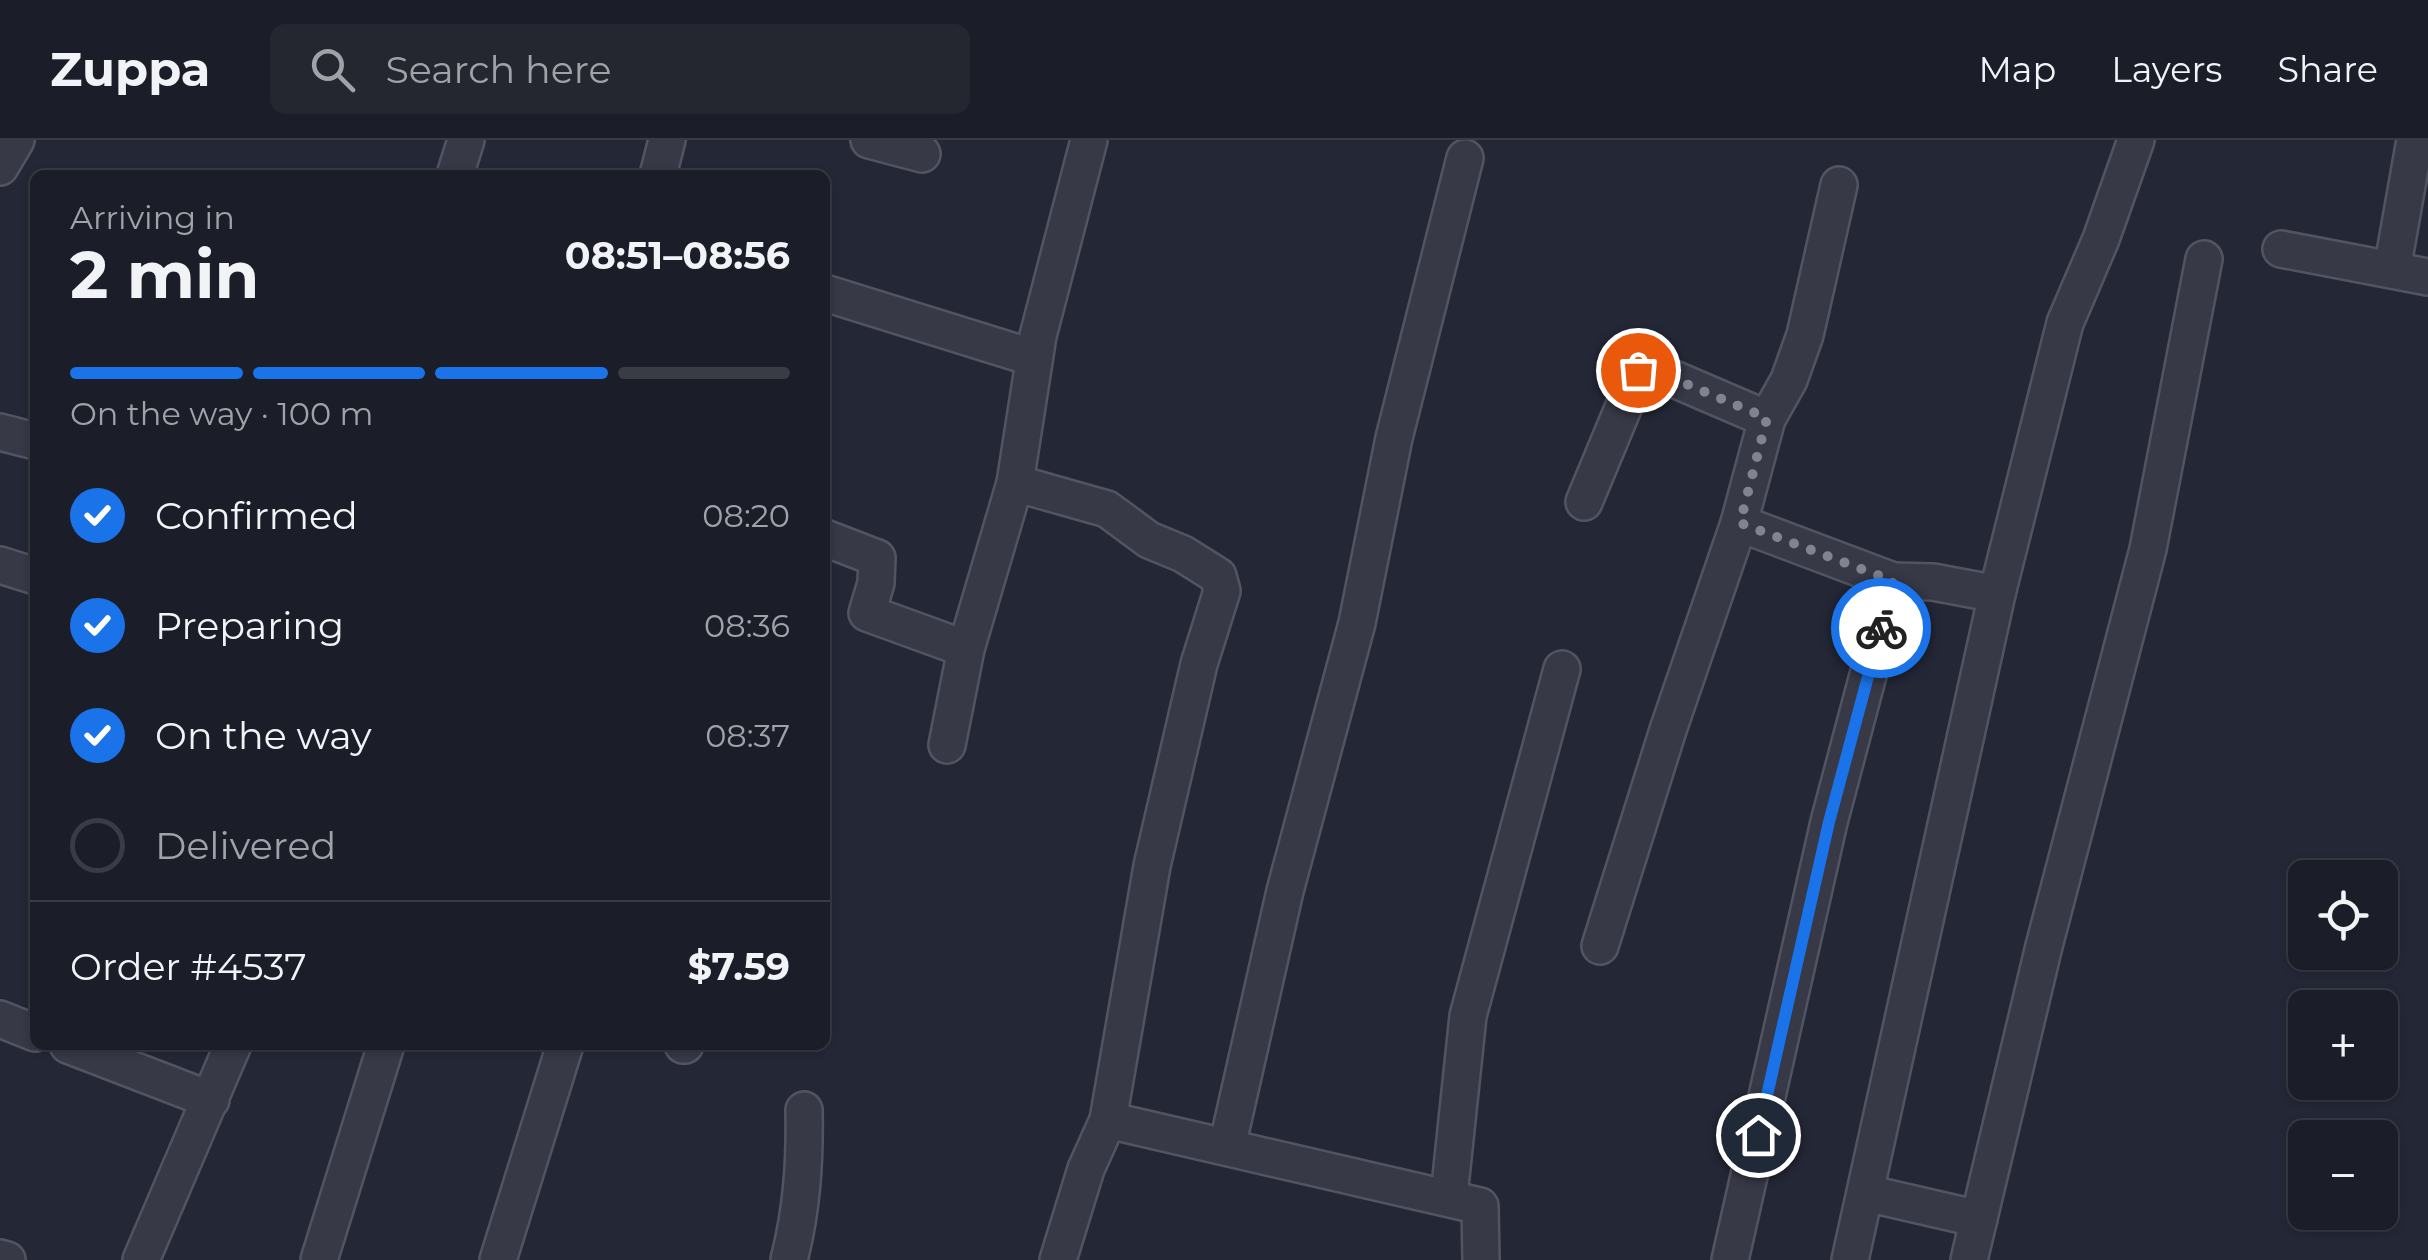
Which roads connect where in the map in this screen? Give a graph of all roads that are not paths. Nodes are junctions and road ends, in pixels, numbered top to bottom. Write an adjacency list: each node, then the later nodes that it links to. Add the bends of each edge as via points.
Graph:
1 (16, 140): 10 (street)
2 (466, 140): 11 (street)
3 (667, 140): 12 (street)
4 (869, 140): 8 (street)
5 (1089, 140): 19 (street)
6 (2415, 140): 16 (street)
7 (2130, 141): 30 (street, via 2101,240 2064,323)
8 (922, 154)
9 (1465, 158): 44 (street)
10 (0, 167)
11 (457, 170)
12 (659, 170)
13 (1839, 185): 20 (street, via 1805,335)
14 (2282, 250): 16 (street)
15 (2204, 259): 47 (street, via 2148,549)
16 (2392, 270): 17 (street)
17 (2428, 277)
18 (830, 295): 19 (street)
19 (1034, 358): 23 (street)
20 (1767, 418): 24 (street, via 1646,367 1638,370); 25 (street)
21 (0, 432): 22 (street)
22 (30, 441)
23 (1015, 482): 31 (street); 43 (street, via 1107,509 1148,540 1218,576 1222,591 1152,866)
24 (1584, 502)
25 (1740, 523): 29 (street); 34 (street)
26 (830, 540): 31 (street, via 877,558 867,613)
27 (0, 565): 28 (street)
28 (30, 574)
29 (1893, 581): 30 (street); 54 (street, via 1829,822)
30 (1997, 594): 45 (street)
31 (966, 649): 33 (street)
32 (1562, 668): 46 (street, via 1468,1016)
33 (947, 745)
34 (1600, 946)
35 (0, 1019): 36 (street)
36 (30, 1030)
37 (81, 1050): 41 (street)
38 (231, 1050): 41 (street)
39 (384, 1050): 49 (street)
40 (564, 1050): 50 (street)
41 (211, 1100): 48 (street)
42 (804, 1110): 51 (street, via 800,1217)
43 (1108, 1120): 44 (street); 52 (street)
44 (1227, 1148): 46 (street)
45 (1866, 1194): 47 (street); 55 (street)
46 (1449, 1196): 53 (street, via 1480,1206)
47 (1980, 1219): 56 (street)
48 (141, 1260)
49 (319, 1260)
50 (498, 1260)
51 (788, 1260)
52 (1058, 1260)
53 (1482, 1260)
54 (1730, 1260)
55 (1850, 1260)
56 (1969, 1260)

